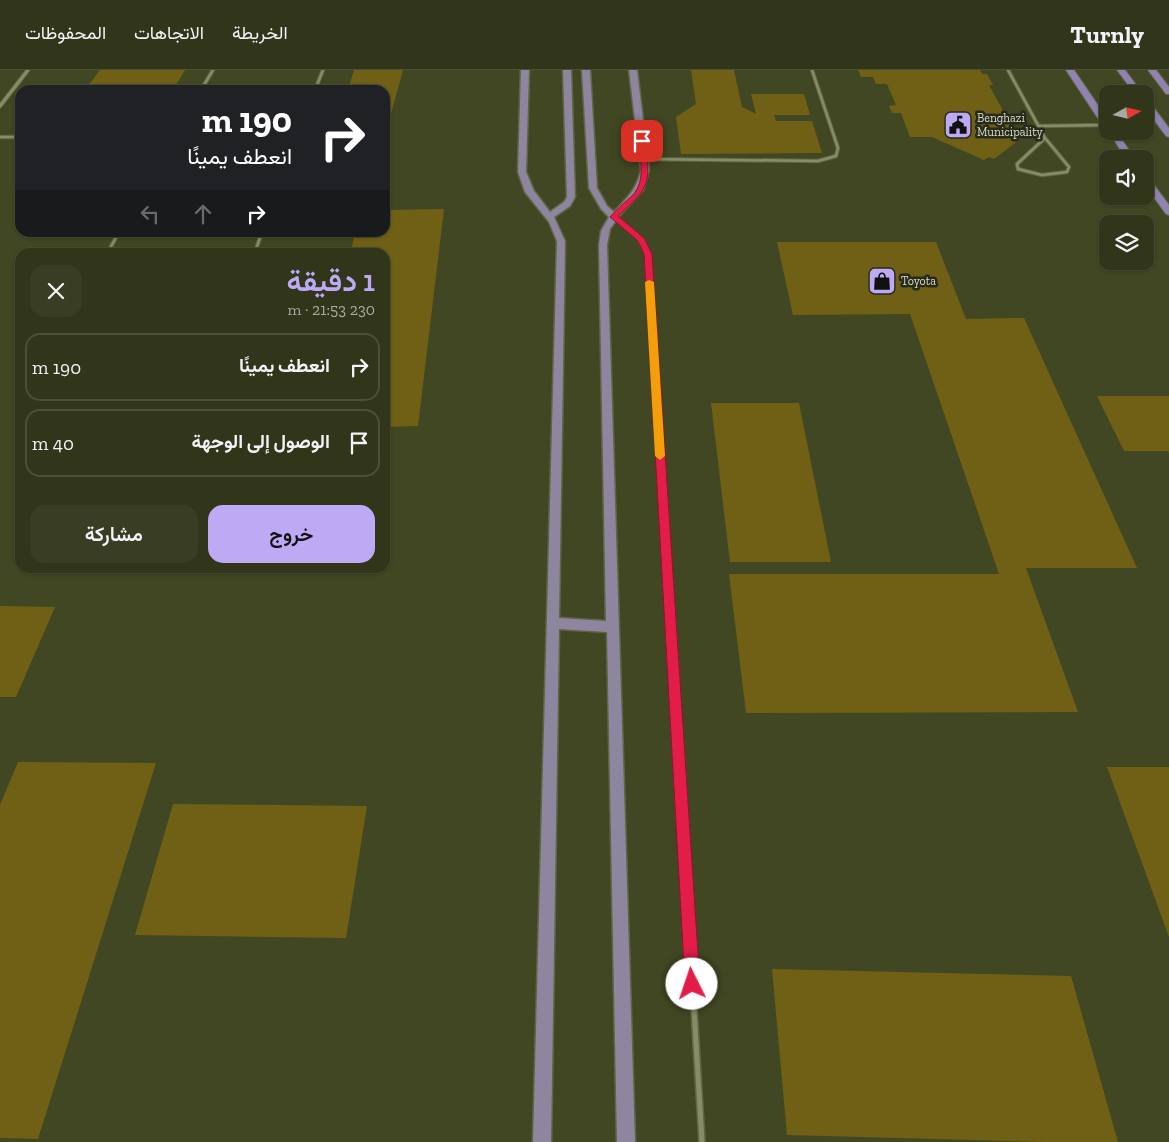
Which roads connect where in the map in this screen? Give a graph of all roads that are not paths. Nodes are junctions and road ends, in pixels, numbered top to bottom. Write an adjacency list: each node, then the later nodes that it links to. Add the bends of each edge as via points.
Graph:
1 (28, 70): 13 (street)
2 (213, 70): 14 (lane)
3 (323, 70): 15 (lane)
4 (525, 70): 31 (main road, via 522,172 530,194)
5 (567, 70): 31 (main road, via 571,197 567,204)
6 (586, 70): 32 (main road, via 593,188 604,208)
7 (633, 70): 28 (main road)
8 (812, 70): 28 (lane, via 838,148 836,156 818,161)
9 (1008, 70): 22 (lane)
10 (1070, 70): 20 (highway)
11 (1121, 70): 16 (highway)
12 (1152, 70): 18 (highway)
13 (16, 85)
14 (204, 85)
15 (317, 85)
16 (1132, 85)
17 (15, 87): 19 (street)
18 (1169, 92)
19 (0, 106)
20 (1099, 114)
21 (1154, 114): 24 (highway)
22 (1038, 126): 23 (lane); 27 (lane)
23 (1099, 128)
24 (1169, 134)
25 (0, 137): 26 (lane)
26 (15, 137)
27 (1045, 138): 27 (lane, via 1017,164 1018,169 1028,173 1058,174 1069,170)
28 (644, 159): 32 (main road, via 644,182)
29 (1154, 191): 30 (highway)
30 (1169, 212)
31 (550, 216): 35 (main road, via 561,241)
32 (614, 217): 36 (main road, via 606,230 603,245); 39 (lane, via 630,228 648,254)
33 (116, 237): 34 (lane)
34 (110, 248)
35 (553, 623): 36 (main road); 37 (main road)
36 (613, 627): 38 (main road)
37 (542, 1142)
38 (626, 1142)
39 (702, 1142)

